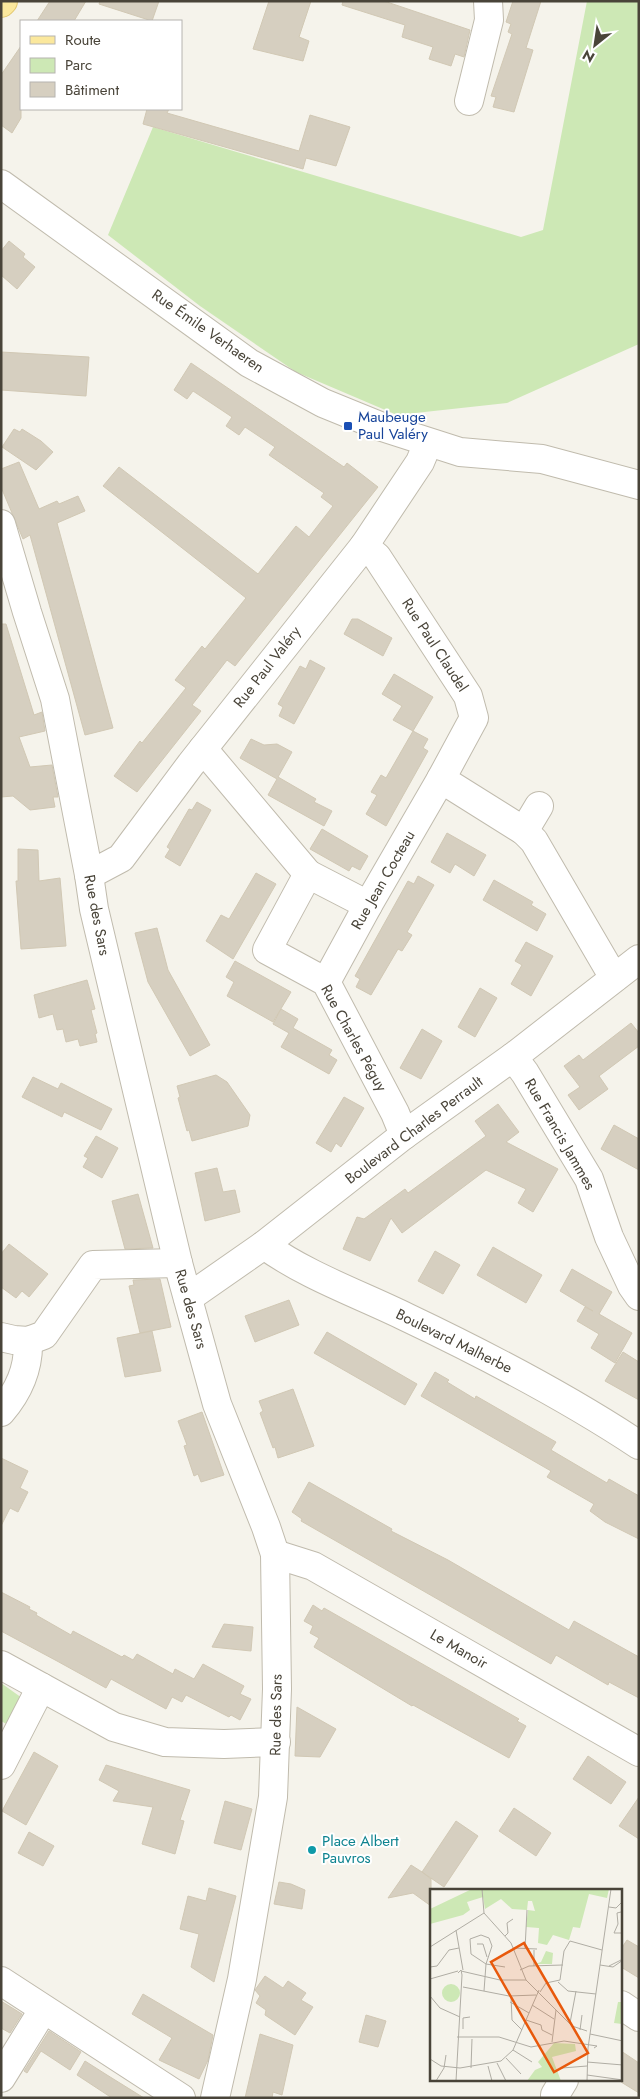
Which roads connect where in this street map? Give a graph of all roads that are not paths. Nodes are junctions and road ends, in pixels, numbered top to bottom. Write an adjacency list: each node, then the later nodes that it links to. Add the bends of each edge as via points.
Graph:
1 (488, 1): 2 (street, via 489,20)
2 (470, 101)
3 (1, 184): 4 (street, Rue Émile Verhaeren, via 249,363 323,403)
4 (428, 443): 5 (street, Rue Émile Verhaeren, via 460,452 542,459); 7 (street, Rue Paul Valéry, via 420,462)
5 (639, 485)
6 (1, 524): 8 (street, Rue des Sars)
7 (364, 546): 9 (street, Rue Paul Valéry); 10 (street, Rue Paul Claudel, via 377,557 468,696 474,718)
8 (8, 576): 14 (street, Rue des Sars, via 55,699)
9 (202, 749): 13 (street); 14 (street, Rue Paul Valéry, via 121,858)
10 (441, 780): 12 (street); 15 (street, Rue Jean Cocteau)
11 (539, 806): 12 (street)
12 (524, 830): 17 (street, via 534,841)
13 (308, 874): 15 (street); 18 (street, Rue Charles Péguy, via 267,950)
14 (89, 875): 22 (street, Rue des Sars, via 94,908)
15 (368, 905): 18 (street, Rue Jean Cocteau)
16 (639, 959): 17 (street, Boulevard Charles Perrault)
17 (614, 978): 19 (street, Boulevard Charles Perrault)
18 (326, 982): 20 (street, Rue Charles Péguy)
19 (512, 1057): 20 (street, Boulevard Charles Perrault); 23 (street, Rue Francis Jammes, via 589,1178 609,1237)
20 (404, 1135): 21 (street, Boulevard Charles Perrault)
21 (264, 1245): 24 (street, Boulevard Charles Perrault); 28 (street, Boulevard Malherbe, via 288,1262 547,1387)
22 (178, 1263): 24 (street, Rue des Sars); 26 (street, via 93,1265 44,1335)
23 (639, 1296)
24 (188, 1298): 29 (street, Rue des Sars, via 217,1404)
25 (1, 1337): 26 (street)
26 (28, 1341): 27 (street, via 29,1360 15,1395)
27 (1, 1412)
28 (638, 1444)
29 (274, 1554): 32 (street, Rue des Sars); 33 (street, Le Manoir, via 313,1566)
30 (1, 1666): 31 (street)
31 (41, 1687): 32 (street, via 114,1727 165,1742); 34 (street)
32 (276, 1742): 41 (street, Rue des Sars, via 273,1797 259,1882 242,1979)
33 (639, 1752)
34 (1, 1765)
35 (1, 1981): 37 (street)
36 (622, 2006): 38 (street)
37 (43, 2010): 39 (street); 40 (street)
38 (639, 2017)
39 (1, 2078)
40 (181, 2098)
41 (215, 2098)

